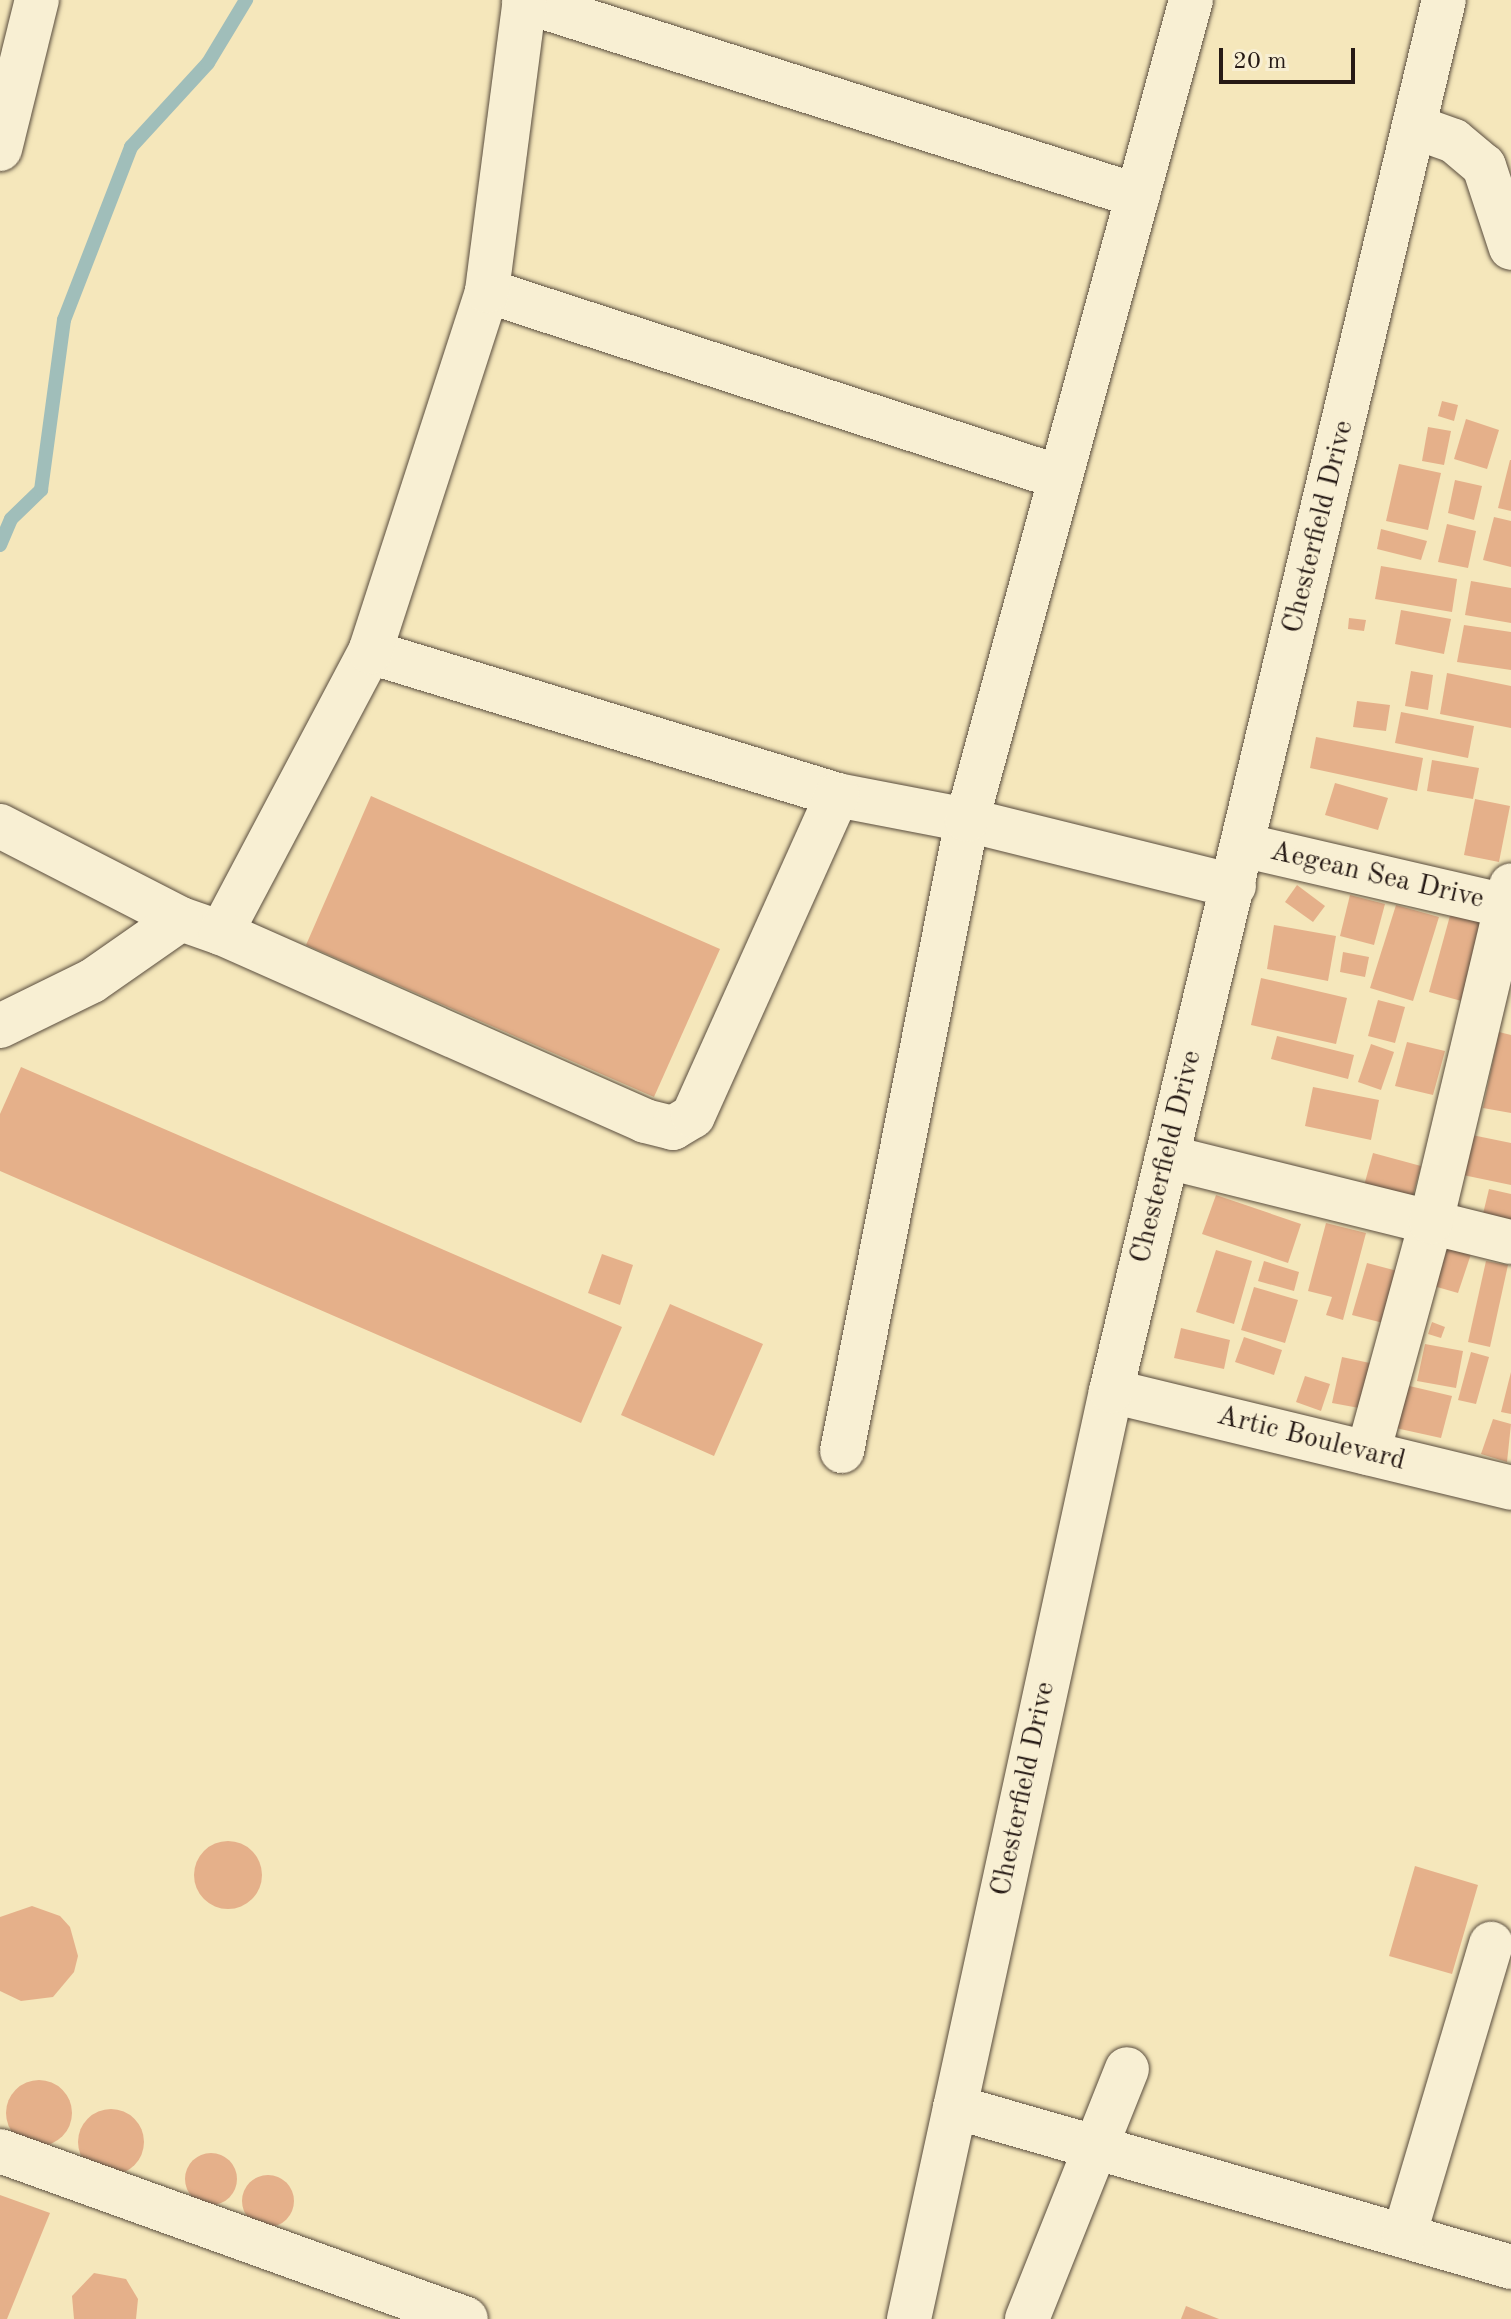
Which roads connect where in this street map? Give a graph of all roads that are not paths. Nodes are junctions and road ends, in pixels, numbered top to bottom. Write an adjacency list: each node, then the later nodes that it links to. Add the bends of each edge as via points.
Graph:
1 (37, 0): 6 (street)
2 (524, 0): 7 (street); 9 (street)
3 (1191, 0): 7 (street)
4 (1444, 0): 5 (street, Chesterfield Drive)
5 (1415, 127): 8 (street, via 1454,141 1484,166); 15 (street, Chesterfield Drive)
6 (0, 149)
7 (1138, 196): 10 (street)
8 (1511, 248)
9 (487, 291): 10 (street); 11 (street)
10 (1059, 477): 13 (street)
11 (370, 652): 12 (street, Aegean Sea Drive); 17 (street)
12 (837, 795): 13 (street, Aegean Sea Drive); 17 (street, via 693,1116 673,1128 645,1121)
13 (967, 820): 15 (street, Aegean Sea Drive); 23 (street)
14 (0, 826): 17 (street)
15 (1238, 866): 16 (street, Aegean Sea Drive); 19 (street, Chesterfield Drive)
16 (1509, 899): 20 (street)
17 (201, 926): 18 (street)
18 (0, 1026)
19 (1167, 1157): 20 (street); 22 (street, Chesterfield Drive)
20 (1431, 1222): 21 (street); 24 (street)
21 (1511, 1242)
22 (1111, 1391): 24 (street, Artic Boulevard); 28 (street, Chesterfield Drive)
23 (842, 1451)
24 (1368, 1453): 25 (street, Artic Boulevard)
25 (1511, 1488)
26 (1491, 1944): 31 (street)
27 (1127, 2069): 29 (street)
28 (955, 2107): 29 (street); 34 (street, Chesterfield Drive)
29 (1094, 2149): 31 (street); 35 (street)
30 (0, 2151): 33 (street)
31 (1404, 2236): 32 (street)
32 (1511, 2267)
33 (466, 2319)
34 (909, 2319)
35 (1027, 2319)

